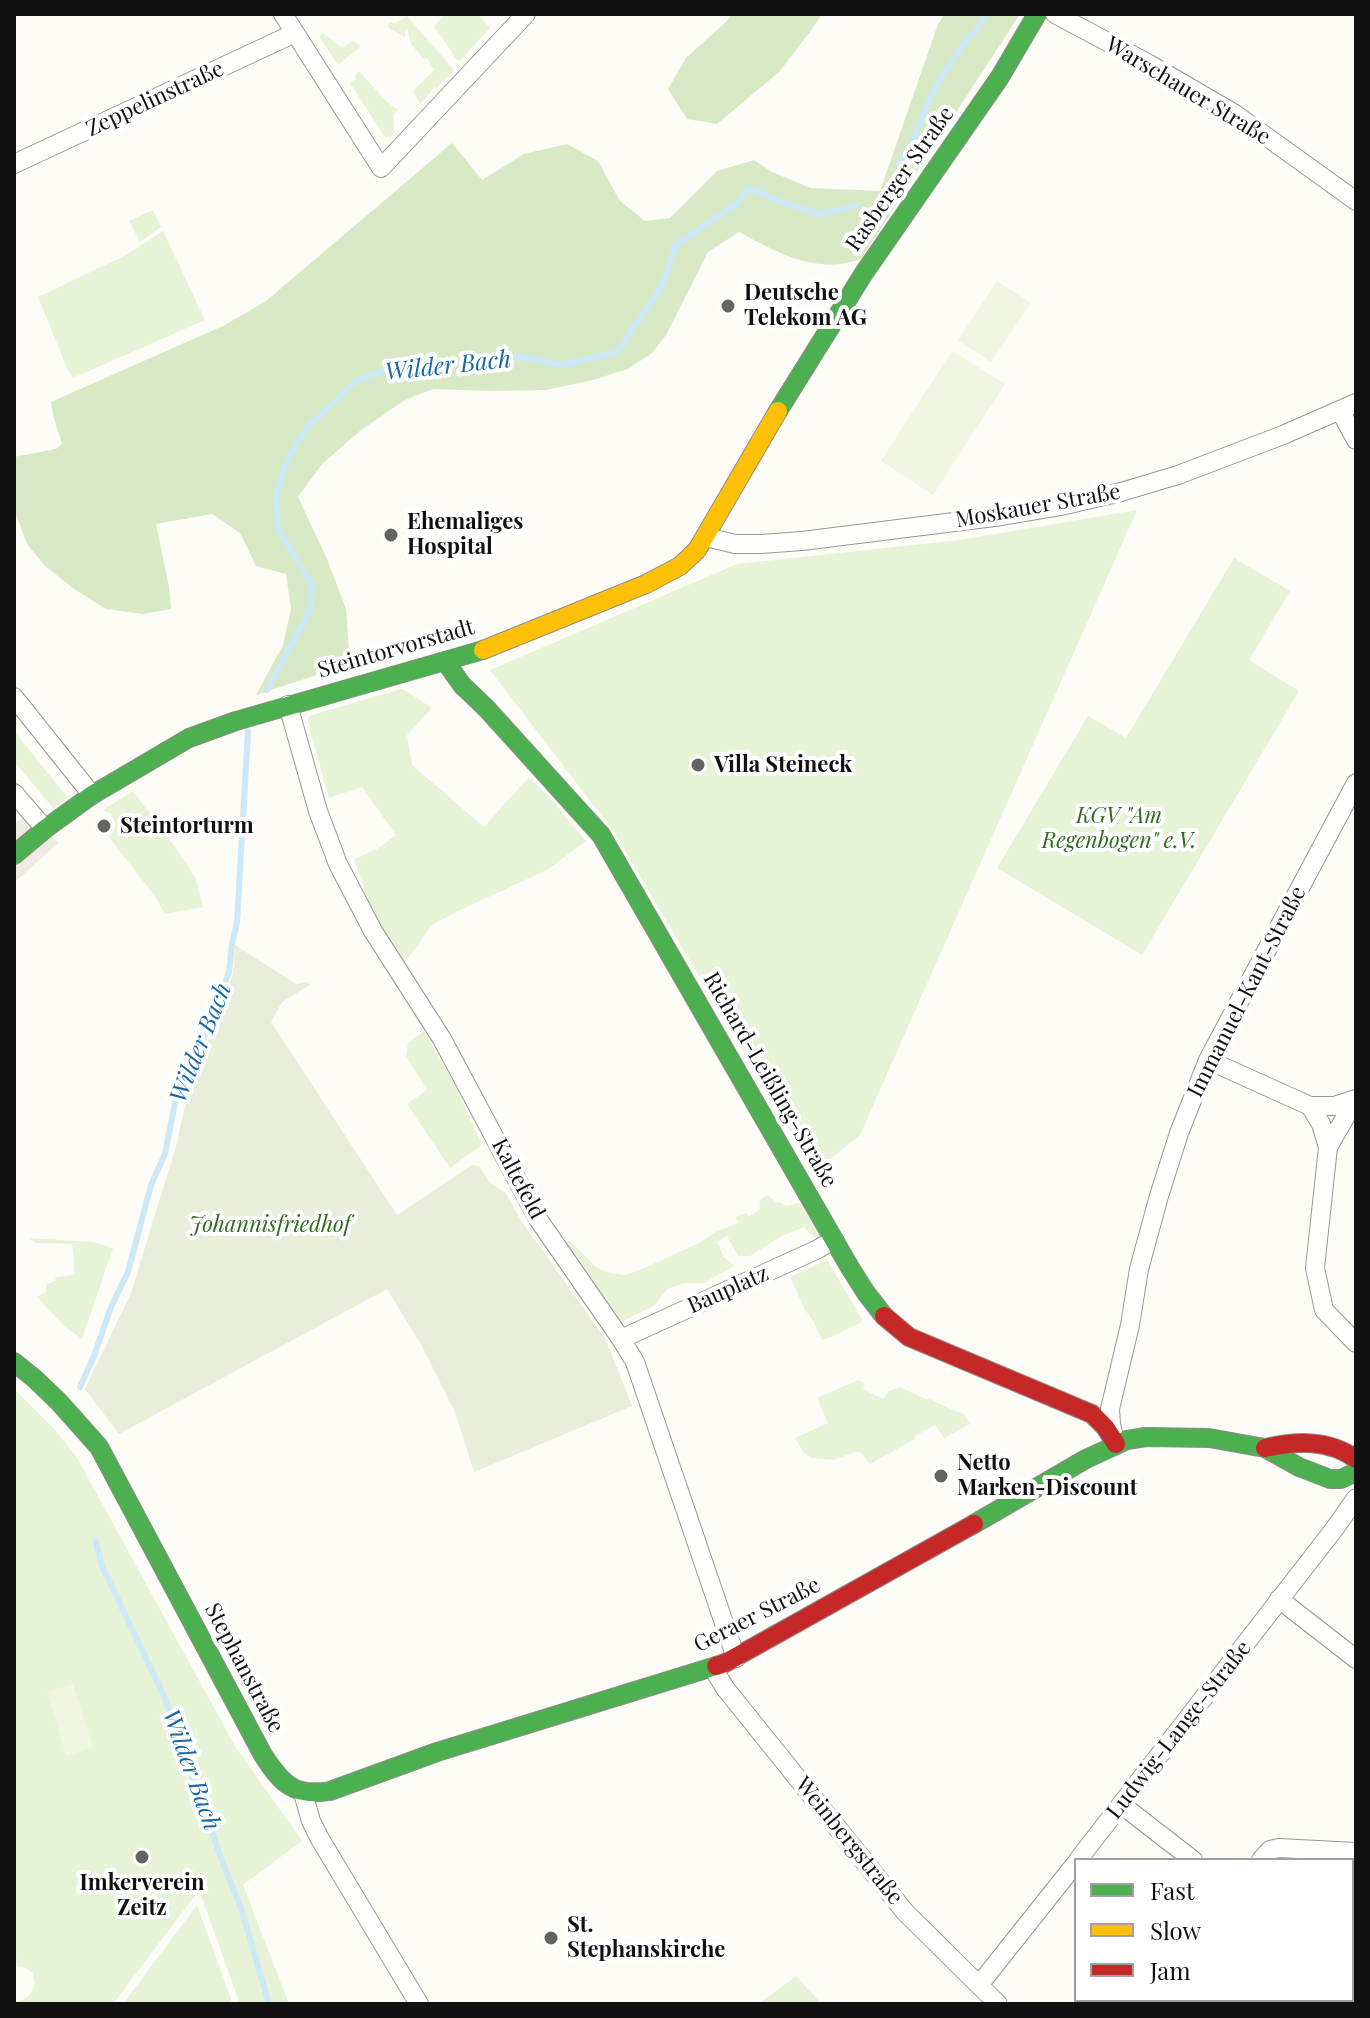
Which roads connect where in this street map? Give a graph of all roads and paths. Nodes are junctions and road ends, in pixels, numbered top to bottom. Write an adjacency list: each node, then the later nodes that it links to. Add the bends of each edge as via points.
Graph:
1 (283, 14): 5 (street)
2 (526, 14): 5 (street, via 381,168)
3 (1037, 14): 10 (street, Rasberger Straße, via 795,382)
4 (1055, 14): 7 (street, Warschauer Straße, via 1235,114)
5 (295, 33): 6 (street, Zeppelinstraße)
6 (14, 164)
7 (1356, 201)
8 (1348, 407): 9 (street); 10 (street, Moskauer Straße, via 1178,475 1061,506 802,541 735,544)
9 (1356, 440)
10 (706, 537): 11 (street, Steintorvorstadt, via 688,560 661,576 554,623)
11 (445, 661): 13 (street, Steintorvorstadt); 23 (street, Richard-Leißling-Straße, via 601,835)
12 (14, 697): 16 (street)
13 (283, 707): 16 (street, Steintorvorstadt, via 189,738); 24 (street, Kaltefeld, via 338,864 373,931 442,1039 538,1219)
14 (1356, 783): 19 (street, Immanuel-Kant-Straße)
15 (14, 793): 17 (street)
16 (92, 795): 17 (street, Steintorvorstadt)
17 (45, 829): 18 (street, Steintorvorstadt)
18 (14, 855)
19 (1208, 1060): 21 (street); 27 (street, Immanuel-Kant-Straße, via 1179,1133 1139,1269 1110,1409)
20 (1356, 1099): 21 (street); 22 (street)
21 (1310, 1106): 22 (street)
22 (1328, 1147): 25 (street, via 1315,1268 1324,1310)
23 (834, 1240): 24 (street, Bauplatz); 27 (street, Richard-Leißling-Straße, via 868,1296 899,1332 1092,1414)
24 (621, 1339): 33 (street, Kaltefeld, via 635,1362)
25 (1356, 1343)
26 (14, 1362): 36 (street, Stephanstraße, via 99,1447 263,1755 279,1779)
27 (1116, 1444): 28 (street, Geraer Straße, via 1171,1436); 33 (street, Geraer Straße)
28 (1265, 1448): 29 (street, via 1306,1443 1341,1448); 30 (street, via 1330,1479)
29 (1356, 1459)
30 (1356, 1472)
31 (1356, 1498): 32 (street, Ludwig-Lange-Straße)
32 (1279, 1599): 34 (street); 37 (street, Ludwig-Lange-Straße)
33 (736, 1658): 35 (street, Geraer Straße)
34 (1356, 1659)
35 (713, 1668): 36 (street, Geraer Straße, via 437,1752 330,1791); 43 (street, Weinbergstraße, via 905,1912)
36 (303, 1793): 44 (street, via 320,1839)
37 (1122, 1805): 39 (street, Ludwig-Lange-Straße); 40 (street)
38 (1356, 1852): 41 (street, via 1274,1849)
39 (1079, 1858)
40 (1190, 1858)
41 (1263, 1858)
42 (1074, 1865): 43 (street, Ludwig-Lange-Straße)
43 (979, 1985): 45 (street, Weinbergstraße)
44 (419, 2004)
45 (998, 2004)

